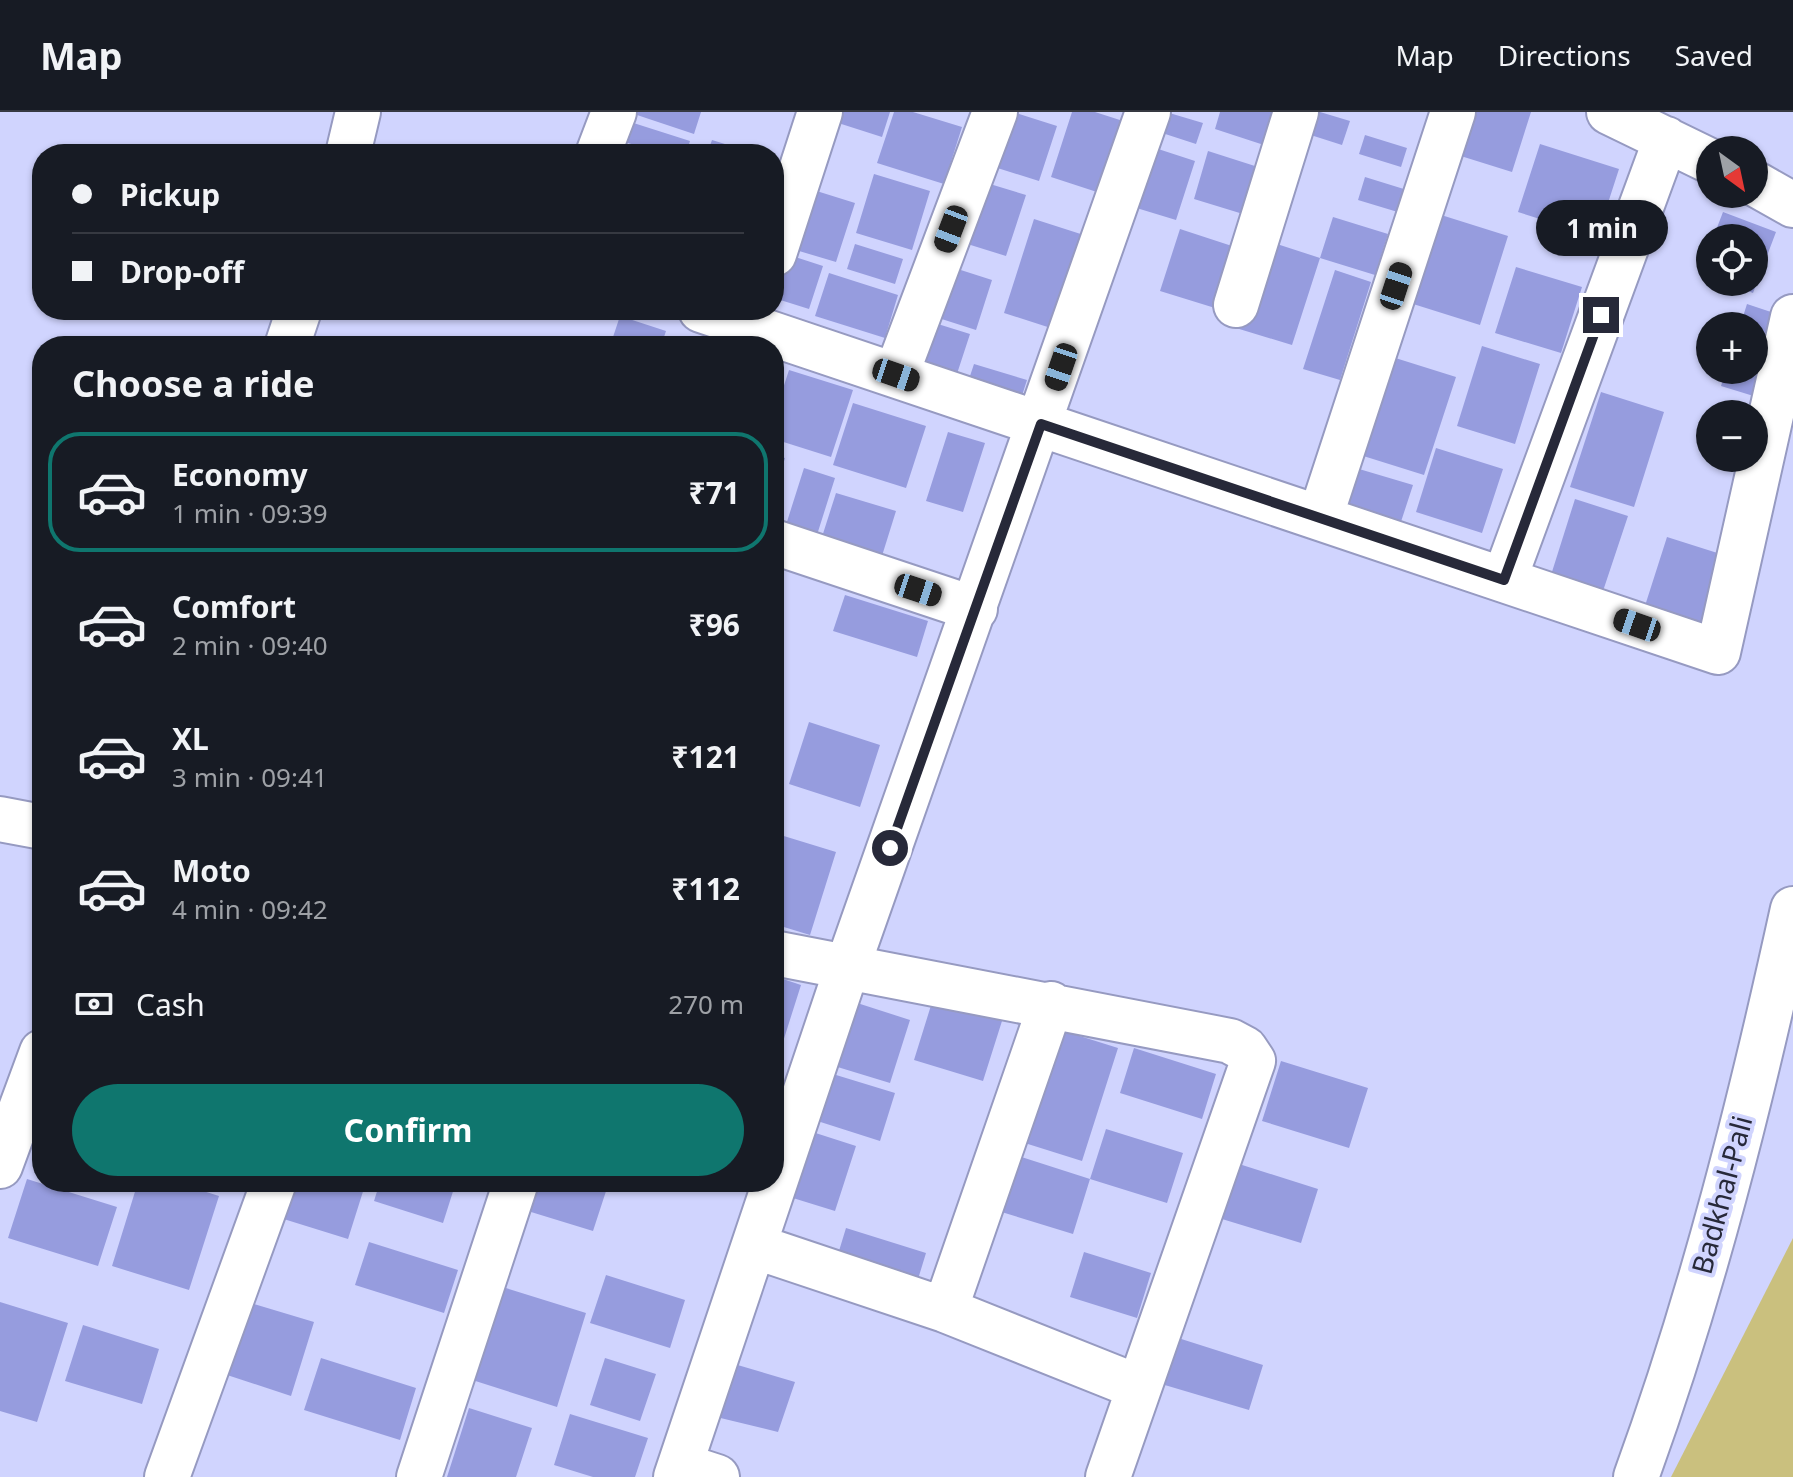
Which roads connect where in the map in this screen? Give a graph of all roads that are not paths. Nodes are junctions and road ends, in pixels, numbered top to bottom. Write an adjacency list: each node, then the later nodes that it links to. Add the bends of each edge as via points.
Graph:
1 (358, 112): 10 (street)
2 (614, 112): 11 (street)
3 (820, 112): 15 (street)
4 (995, 112): 19 (street)
5 (1148, 112): 20 (street)
6 (1296, 112): 16 (street)
7 (1453, 112): 21 (street)
8 (1609, 112): 9 (street)
9 (1666, 139): 12 (street); 23 (street)
10 (350, 144)
11 (602, 144)
12 (1696, 154)
13 (1768, 191): 14 (street)
14 (1793, 205)
15 (784, 223)
16 (1236, 305)
17 (1793, 317): 23 (street, via 1718,652)
18 (756, 320): 19 (street)
19 (896, 375): 20 (street)
20 (1041, 424): 21 (street); 24 (street)
21 (1320, 518): 23 (street)
22 (784, 545): 24 (street)
23 (1504, 580)
24 (975, 609): 29 (street)
25 (0, 819): 26 (street)
26 (32, 825)
27 (1793, 909): 44 (street, Badkhal-Pali, via 1681,1353)
28 (784, 955): 29 (street)
29 (847, 968): 30 (street); 32 (street)
30 (1051, 1004): 38 (street); 39 (street, via 1230,1041 1253,1061)
31 (32, 1079): 33 (street)
32 (784, 1156)
33 (0, 1166)
34 (270, 1192): 41 (street)
35 (513, 1192): 42 (street)
36 (772, 1192): 37 (street)
37 (754, 1246): 38 (street); 40 (street)
38 (945, 1310): 39 (street)
39 (1138, 1387): 43 (street)
40 (691, 1473)
41 (167, 1477)
42 (419, 1477)
43 (1108, 1477)
44 (1636, 1477)

